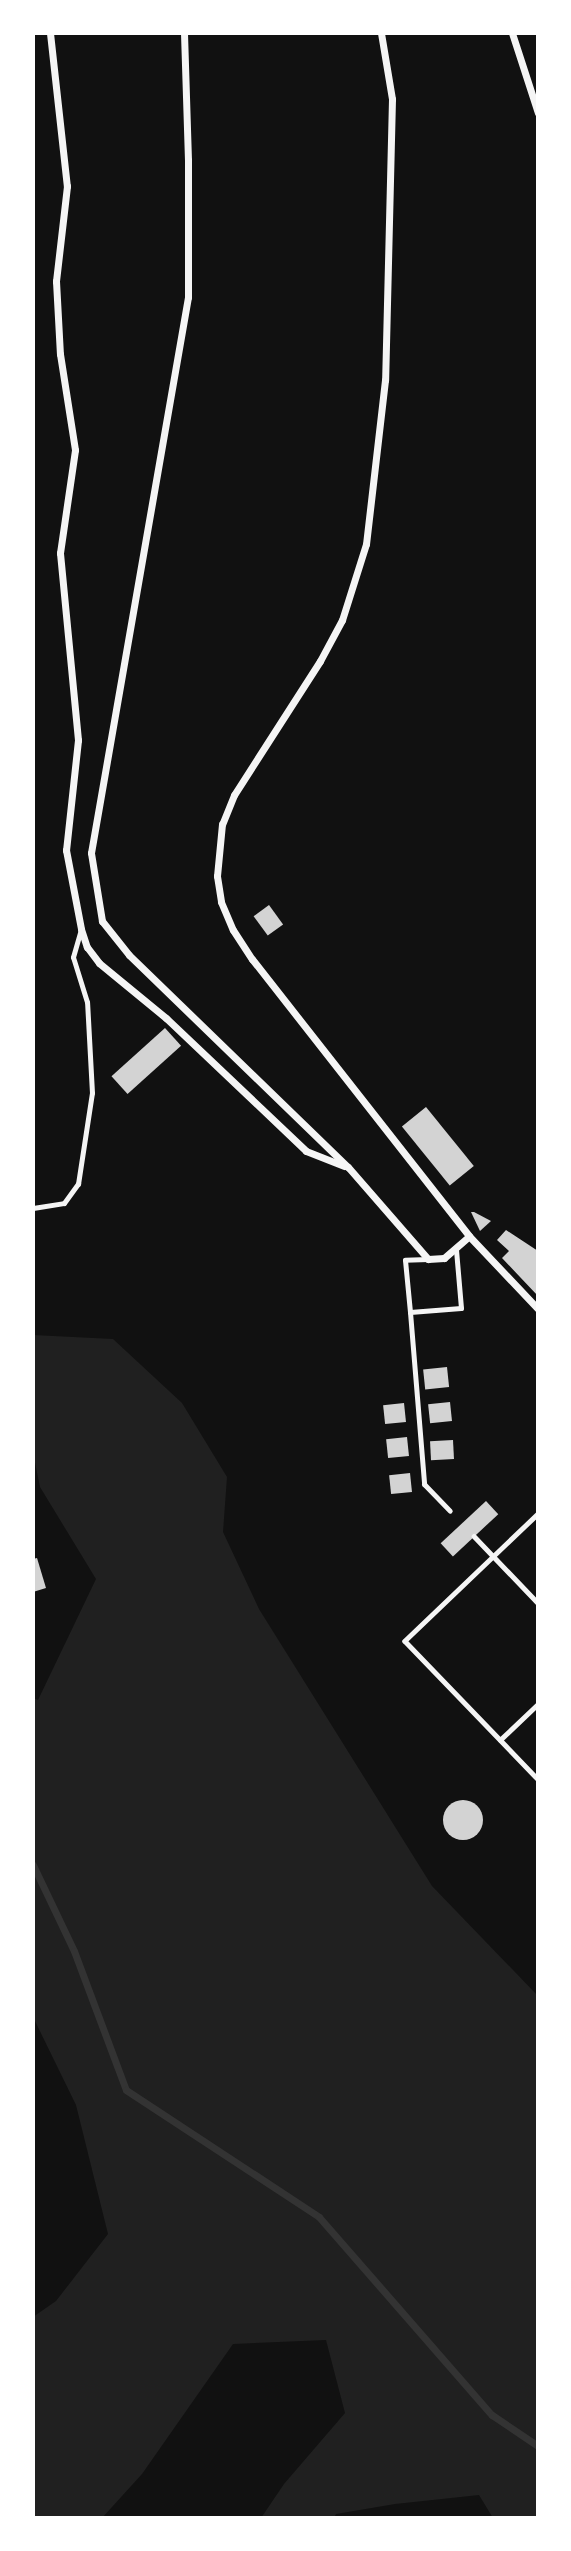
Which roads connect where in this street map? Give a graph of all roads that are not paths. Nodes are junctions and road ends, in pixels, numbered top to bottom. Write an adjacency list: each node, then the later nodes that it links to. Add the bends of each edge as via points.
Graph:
1 (50, 33): 6 (street, via 68,186 56,281 60,354 75,450 60,553 78,740 66,850)
2 (184, 33): 7 (street, via 188,297 91,853 95,888 102,921 129,956)
3 (381, 33): 9 (street, via 392,99 385,380 366,544 342,620 234,794 222,824 217,876 221,902 252,959)
4 (512, 33): 5 (street)
5 (538, 113)
6 (82, 929): 7 (street, via 87,947 99,963 166,1018 306,1151); 8 (lane, via 73,957 87,1002 92,1093 78,1184 64,1203)
7 (348, 1167): 11 (street)
8 (33, 1208)
9 (469, 1236): 10 (street); 12 (street)
10 (456, 1250): 11 (street, via 439,1260); 13 (lane, via 461,1308)
11 (428, 1259): 13 (lane, via 405,1260)
12 (538, 1309)
13 (410, 1312): 14 (lane, via 424,1484)
14 (450, 1511)

